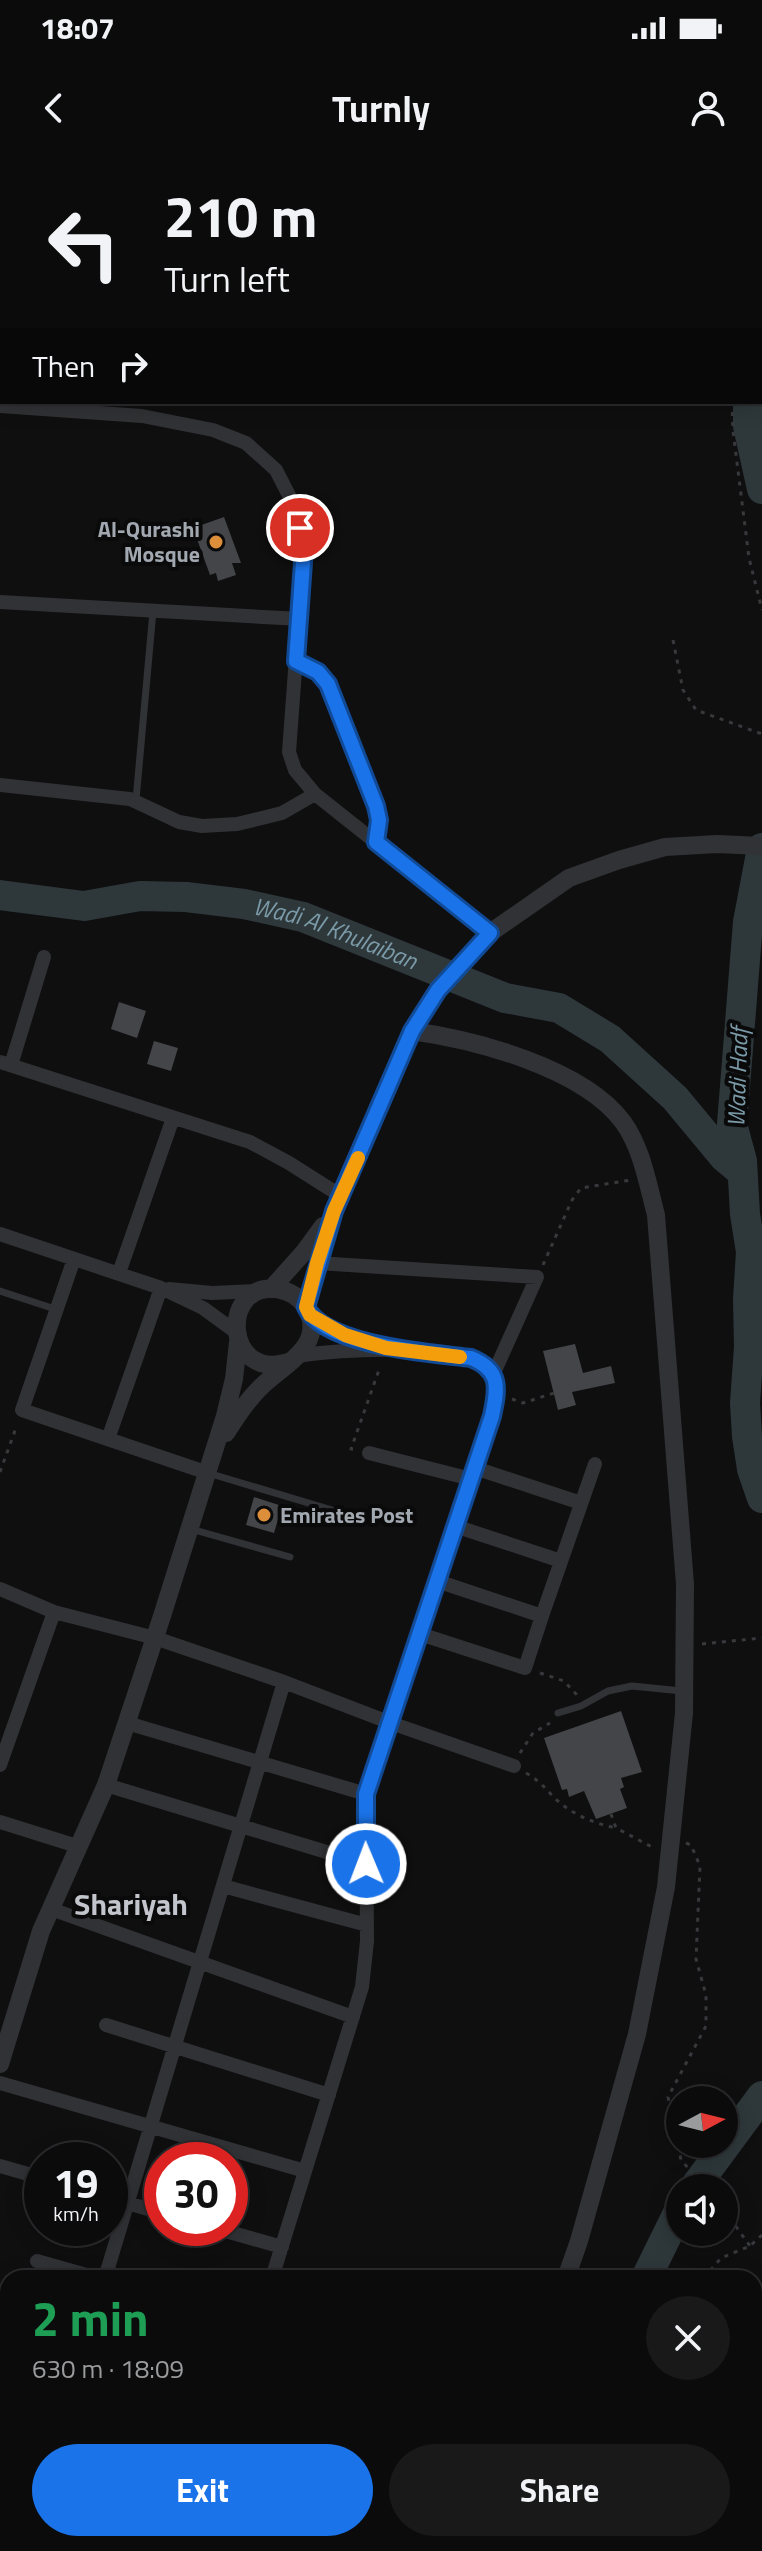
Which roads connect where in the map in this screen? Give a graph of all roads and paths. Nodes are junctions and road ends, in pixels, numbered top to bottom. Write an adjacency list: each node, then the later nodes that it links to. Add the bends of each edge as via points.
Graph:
1 (732, 404): 5 (path, via 749,558)
2 (0, 406): 3 (street)
3 (142, 409): 7 (street, via 246,443 276,470 295,507 304,548)
4 (0, 602): 6 (street)
5 (762, 610)
6 (153, 611): 7 (street); 13 (lane)
7 (300, 619): 9 (street)
8 (673, 640): 10 (path, via 683,690 696,710)
9 (296, 661): 12 (street, via 289,752 295,770); 14 (lane, via 328,684 376,806)
10 (762, 734)
11 (0, 785): 13 (street)
12 (315, 794): 13 (street, via 282,813 202,826); 14 (street)
13 (135, 802)
14 (376, 842): 16 (street)
15 (762, 846): 16 (street, via 665,847 619,860 569,878)
16 (490, 933): 18 (street, via 438,990)
17 (44, 957): 19 (street)
18 (412, 1031): 21 (street, via 447,1036 555,1071 595,1093 624,1123); 22 (street)
19 (6, 1064): 20 (street)
20 (173, 1118): 22 (street, via 250,1142 289,1163); 26 (street)
21 (645, 1174): 27 (path, via 581,1188); 60 (street, via 656,1215 676,1444)
22 (338, 1204): 25 (street); 29 (street, via 304,1252)
23 (0, 1234): 24 (street)
24 (74, 1259): 26 (street); 31 (street)
25 (317, 1263): 27 (street); 32 (street)
26 (119, 1273): 28 (street)
27 (537, 1277): 36 (street)
28 (161, 1288): 29 (street, via 212,1293); 33 (street, via 203,1308); 40 (street)
29 (266, 1290): 32 (street, via 291,1293); 33 (street, via 238,1312)
30 (0, 1291): 31 (lane)
31 (55, 1309): 39 (street)
32 (308, 1311): 34 (street, via 345,1335); 35 (street, via 309,1342)
33 (237, 1337): 35 (street, via 244,1351 260,1363 281,1365); 41 (street, via 234,1379)
34 (386, 1348): 35 (street); 36 (street, via 471,1358); 42 (path, via 351,1449)
35 (294, 1359): 41 (street, via 248,1400)
36 (493, 1375): 38 (street)
37 (554, 1393): 38 (path, via 523,1403)
38 (497, 1394): 46 (street)
39 (22, 1410): 40 (street); 44 (path)
40 (108, 1439): 45 (street)
41 (215, 1450): 45 (street)
42 (369, 1453): 46 (street)
43 (595, 1464): 47 (street)
44 (0, 1472)
45 (208, 1473): 48 (lane); 50 (street)
46 (473, 1474): 47 (street); 49 (street)
47 (581, 1503): 52 (street)
48 (332, 1510)
49 (455, 1526): 52 (street); 53 (street)
50 (191, 1529): 51 (lane); 58 (street)
51 (290, 1557)
52 (561, 1561): 56 (street)
53 (437, 1581): 56 (street); 57 (street)
54 (0, 1589): 55 (street)
55 (54, 1612): 58 (street); 69 (street)
56 (542, 1616): 61 (street)
57 (420, 1634): 61 (street); 67 (street)
58 (155, 1638): 62 (street); 66 (street)
59 (762, 1638): 60 (path)
60 (685, 1647): 63 (street)
61 (525, 1668): 64 (path, via 564,1681)
62 (284, 1682): 67 (street); 68 (street)
63 (685, 1691): 64 (lane, via 632,1686 608,1691); 77 (street)
64 (581, 1706): 65 (lane)
65 (558, 1713): 70 (path, via 533,1733)
66 (127, 1723): 68 (street); 71 (street)
67 (391, 1723): 70 (street); 72 (street)
68 (259, 1763): 72 (street); 75 (street)
69 (0, 1765)
70 (514, 1766): 76 (path, via 541,1782 562,1805)
71 (106, 1785): 75 (street); 78 (street)
72 (366, 1794): 79 (street)
73 (611, 1814): 76 (path)
74 (0, 1822): 78 (street)
75 (241, 1826): 79 (street); 80 (street)
76 (616, 1828): 77 (path, via 654,1848)
77 (670, 1845): 94 (path, via 691,1845 700,1866 696,1959 706,1995 706,2026 668,2097 681,2160); 107 (street, via 637,2034)
78 (80, 1847): 81 (street)
79 (366, 1864): 82 (street)
80 (223, 1886): 82 (street); 83 (street)
81 (51, 1909): 83 (street); 87 (street)
82 (367, 1925): 84 (street, via 365,1967)
83 (200, 1962): 84 (street); 86 (street)
84 (353, 2017): 89 (street)
85 (106, 2025): 86 (street)
86 (175, 2046): 89 (street); 90 (street)
87 (0, 2064)
88 (0, 2083): 90 (street)
89 (329, 2095): 92 (street)
90 (151, 2127): 92 (street); 95 (street)
91 (0, 2166): 93 (street)
92 (305, 2171): 102 (street)
93 (24, 2173)
94 (694, 2174)
95 (128, 2203): 96 (street)
96 (144, 2208)
97 (738, 2229): 101 (path)
98 (762, 2235): 101 (path)
99 (248, 2237): 102 (street)
100 (115, 2246): 105 (street)
101 (750, 2246): 108 (path, via 721,2258)
102 (282, 2247): 106 (street)
103 (37, 2261): 104 (street)
104 (69, 2270)
105 (107, 2270)
106 (275, 2270)
107 (569, 2270)
108 (711, 2270)

